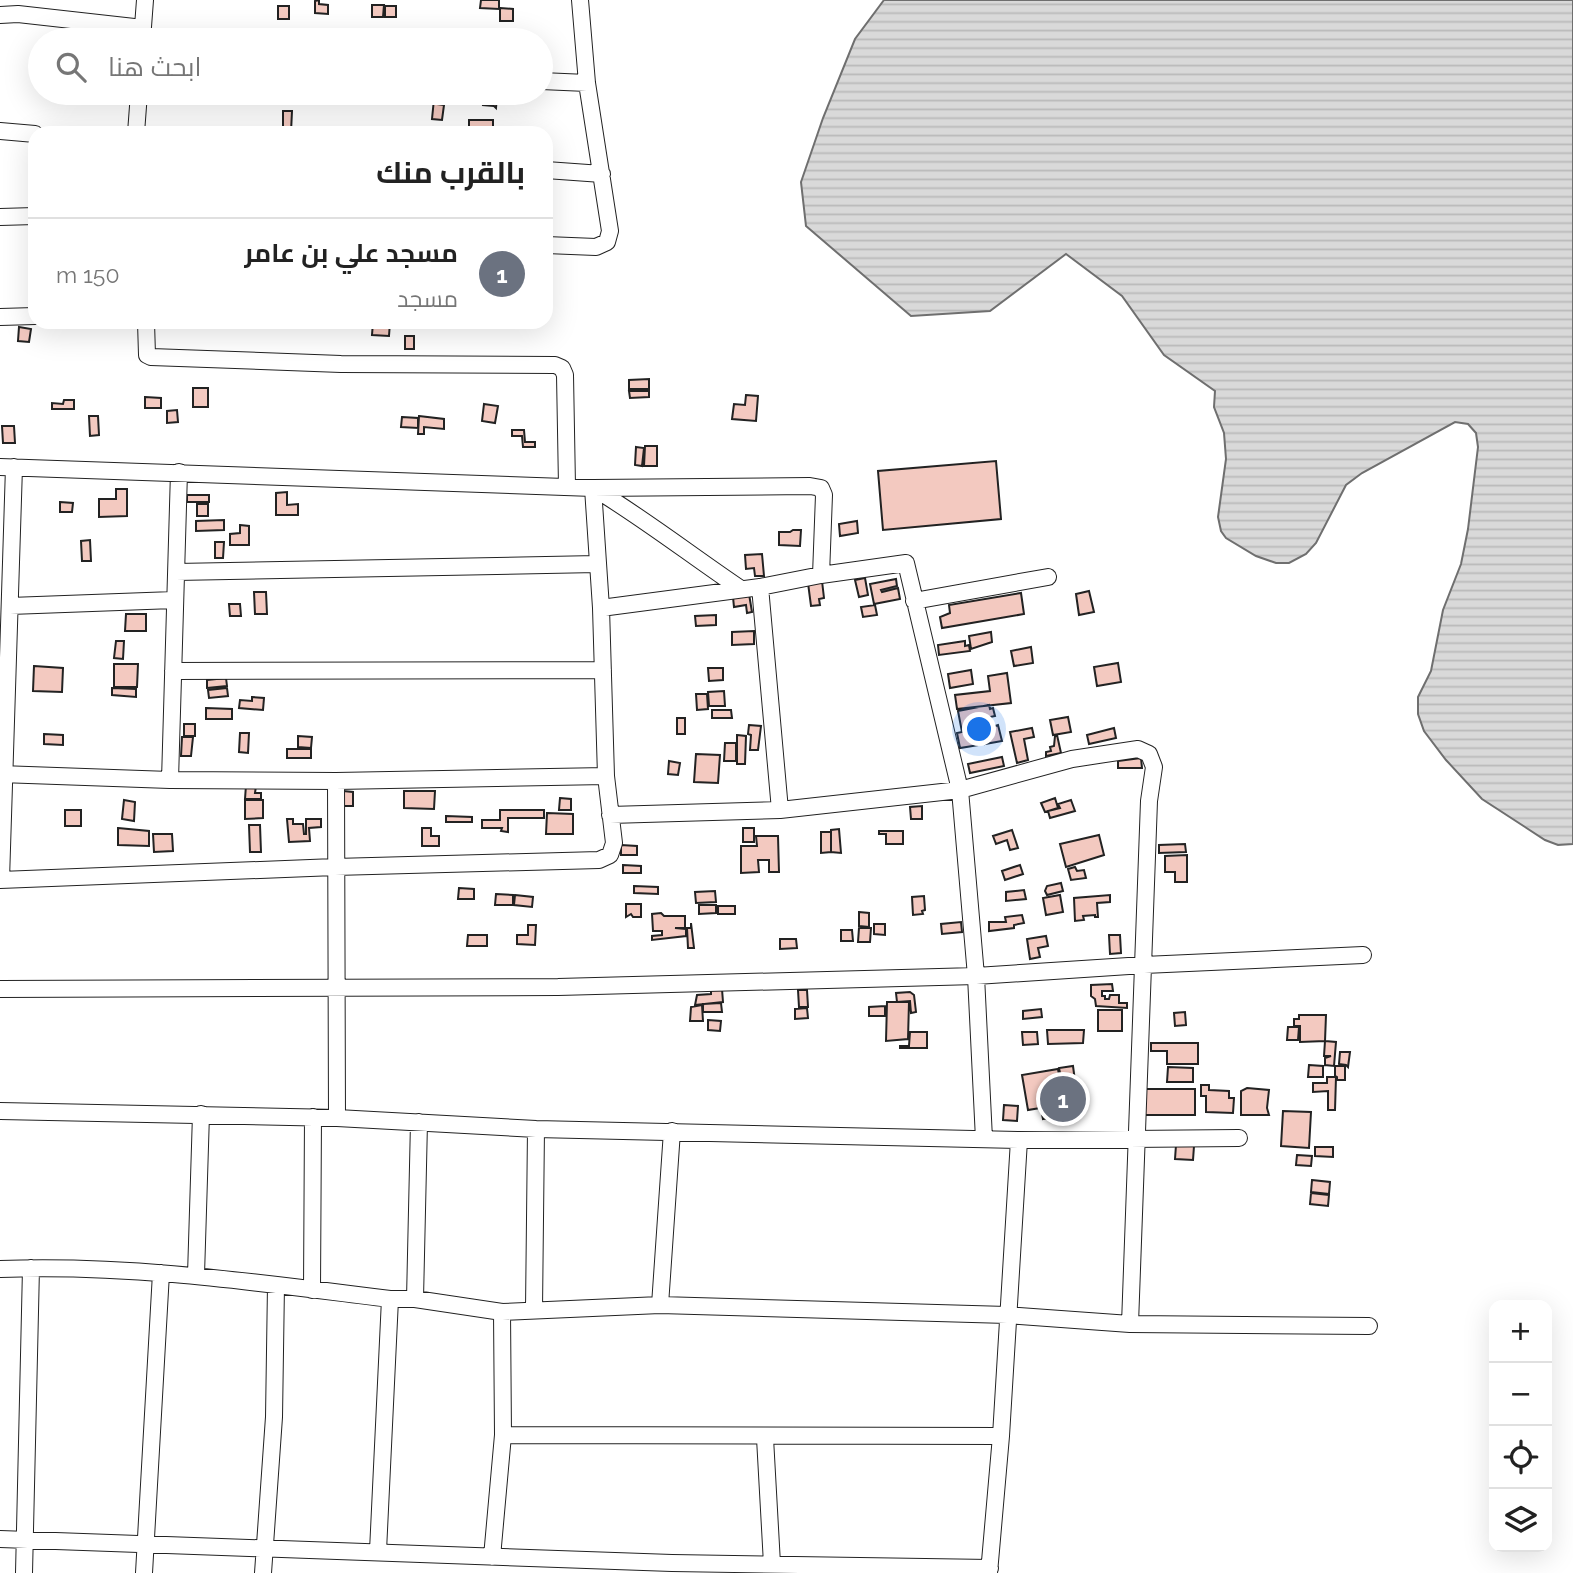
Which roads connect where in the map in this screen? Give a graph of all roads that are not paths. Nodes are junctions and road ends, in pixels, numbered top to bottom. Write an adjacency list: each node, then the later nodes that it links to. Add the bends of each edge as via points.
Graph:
1 (145, 0): 6 (street)
2 (580, 0): 8 (street)
3 (18, 7): 4 (street); 5 (street)
4 (0, 15)
5 (114, 28)
6 (143, 28)
7 (553, 81): 8 (street)
8 (587, 82): 14 (street)
9 (138, 105): 10 (street)
10 (137, 126)
11 (0, 131): 12 (street)
12 (28, 133)
13 (553, 171): 14 (street)
14 (601, 174): 17 (street, via 610,231 607,242 596,247)
15 (28, 216): 16 (street)
16 (0, 217)
17 (553, 245)
18 (28, 316): 19 (street)
19 (0, 317)
20 (146, 329): 23 (street, via 146,350 151,357 555,365 565,375)
21 (7, 467): 22 (street); 33 (street)
22 (179, 472): 23 (street); 26 (street)
23 (567, 486): 24 (street)
24 (593, 488): 25 (street); 27 (street, via 821,488); 30 (street)
25 (597, 564): 26 (street); 34 (street)
26 (176, 572): 31 (street)
27 (821, 575): 29 (street); 32 (street, via 906,564)
28 (1048, 577): 32 (street)
29 (760, 587): 30 (street); 42 (street)
30 (741, 589): 34 (street)
31 (174, 600): 33 (street); 36 (street)
32 (914, 601): 41 (street)
33 (10, 606): 37 (street)
34 (601, 608): 35 (street)
35 (603, 670): 36 (street); 38 (street)
36 (173, 671): 39 (street)
37 (2, 774): 39 (street); 45 (street)
38 (606, 776): 40 (street); 43 (street)
39 (170, 780): 40 (street)
40 (336, 781): 44 (street)
41 (960, 790): 42 (street); 47 (street, via 1072,759 1138,749 1149,754 1154,767); 48 (street)
42 (780, 810): 43 (street)
43 (610, 815): 44 (street, via 614,843 610,855 599,860)
44 (335, 867): 45 (street); 49 (street)
45 (1, 880)
46 (1363, 955): 47 (street)
47 (1144, 965): 48 (street); 58 (street)
48 (976, 976): 49 (street); 60 (street)
49 (335, 988): 50 (street); 54 (street)
50 (0, 989)
51 (0, 1111): 52 (street)
52 (201, 1114): 53 (street); 65 (street)
53 (313, 1118): 54 (street); 67 (street)
54 (337, 1118): 55 (street)
55 (419, 1122): 56 (street); 69 (street)
56 (536, 1129): 57 (street); 71 (street)
57 (672, 1131): 60 (street); 70 (street)
58 (1138, 1138): 59 (street); 61 (street); 74 (street)
59 (1239, 1138)
60 (984, 1139): 61 (street)
61 (1019, 1140): 73 (street)
62 (31, 1268): 63 (street); 64 (street); 80 (street)
63 (0, 1269)
64 (161, 1273): 65 (street); 81 (street)
65 (196, 1275): 66 (street)
66 (276, 1285): 67 (street); 82 (street)
67 (312, 1290): 68 (street)
68 (390, 1299): 69 (street); 83 (street)
69 (415, 1299): 72 (street)
70 (660, 1305): 71 (street); 73 (street)
71 (534, 1309): 72 (street)
72 (502, 1312): 76 (street)
73 (1007, 1315): 74 (street); 77 (street)
74 (1130, 1324): 75 (street)
75 (1368, 1326)
76 (503, 1436): 78 (street); 84 (street)
77 (1001, 1436): 78 (street); 87 (street)
78 (765, 1438): 85 (street)
79 (0, 1539): 80 (street)
80 (27, 1540): 81 (street); 88 (street)
81 (146, 1545): 82 (street); 89 (street)
82 (266, 1549): 83 (street); 90 (street)
83 (378, 1551): 84 (street)
84 (492, 1557): 86 (street)
85 (772, 1564): 86 (street); 87 (street)
86 (671, 1568)
87 (990, 1571)
88 (24, 1573)
89 (144, 1573)
90 (263, 1573)

